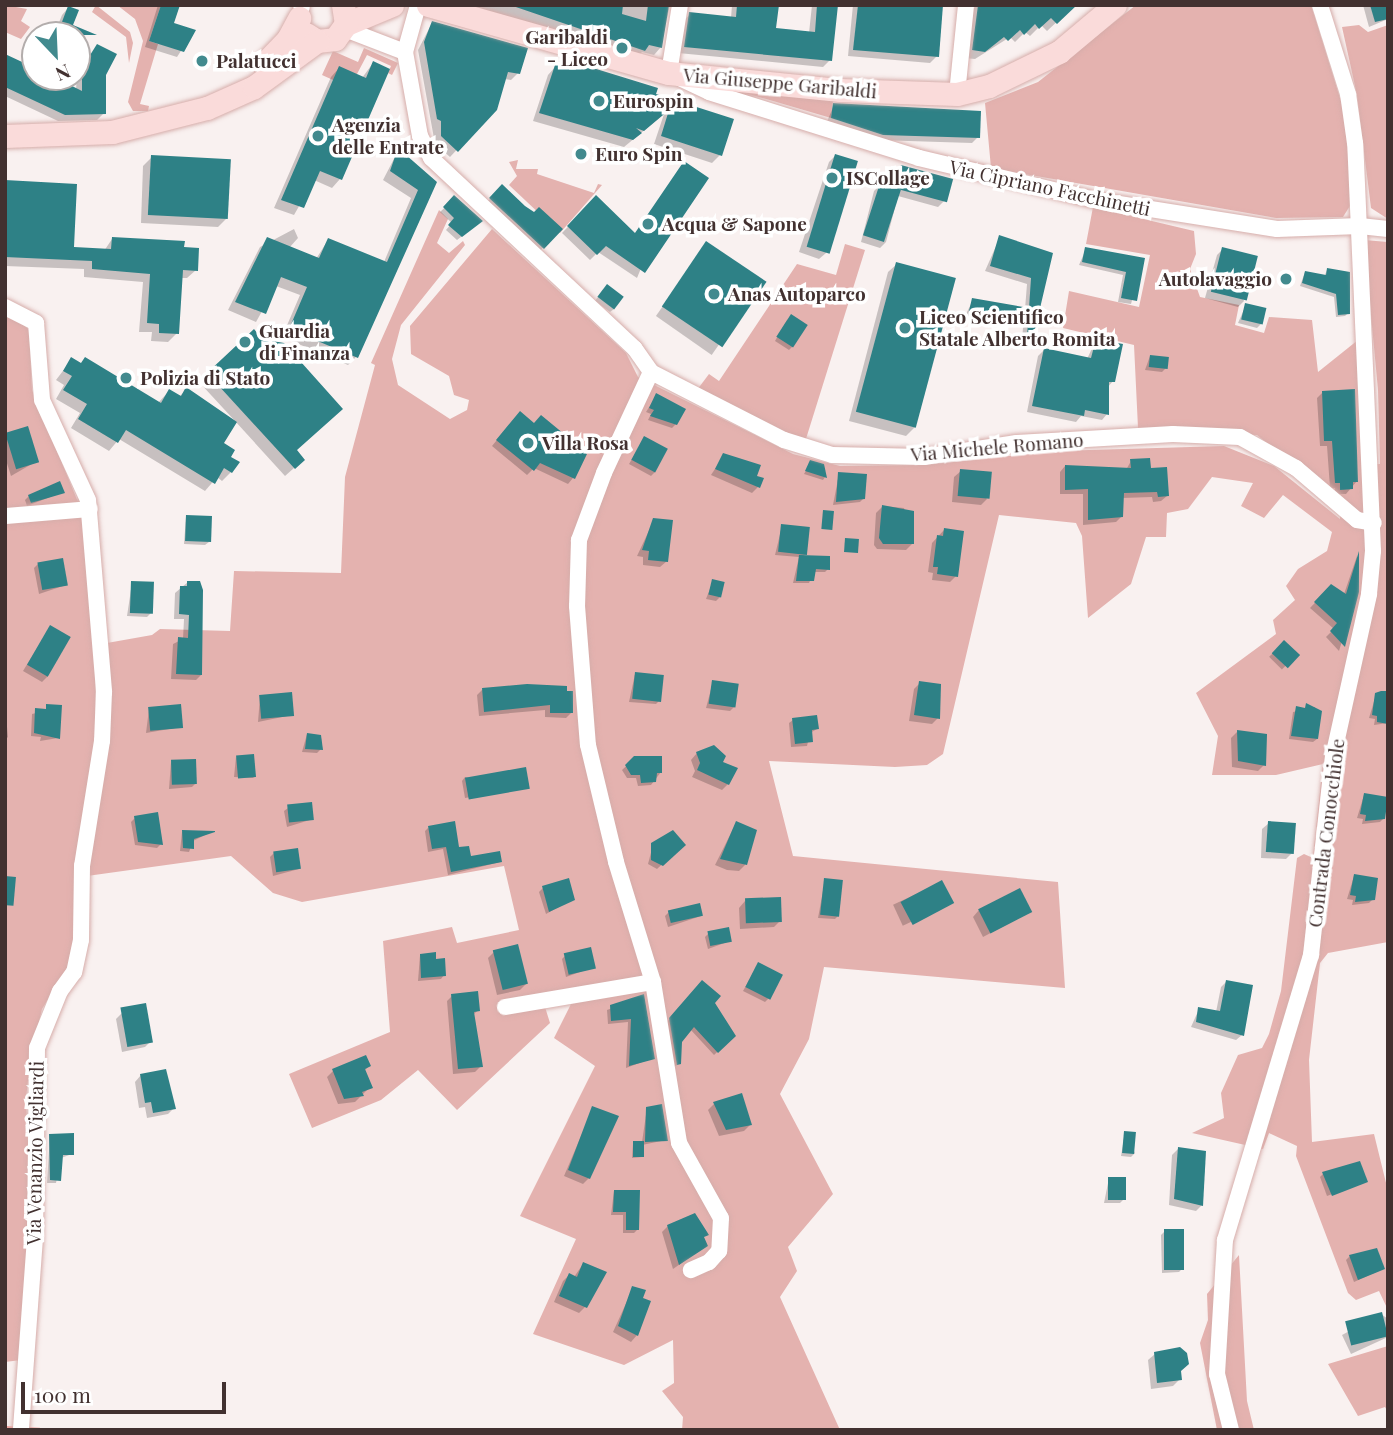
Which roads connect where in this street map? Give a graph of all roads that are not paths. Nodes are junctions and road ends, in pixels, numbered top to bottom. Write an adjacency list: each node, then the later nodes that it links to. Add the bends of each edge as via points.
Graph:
1 (392, 5): 9 (main road)
2 (418, 5): 11 (street, Via Michele Romano)
3 (428, 5): 12 (main road, Via Giuseppe Garibaldi)
4 (680, 5): 12 (street)
5 (966, 5): 13 (street)
6 (1115, 5): 13 (main road, Via Giuseppe Garibaldi, via 1059,52 989,86)
7 (1320, 5): 16 (street, Contrada Conocchiole, via 1348,94)
8 (301, 9): 10 (main road, via 304,33); 14 (main road, via 288,39 264,64)
9 (345, 20): 10 (main road, via 335,39); 11 (street)
10 (317, 41): 14 (main road, via 254,87)
11 (405, 52): 19 (street, Via Michele Romano, via 420,136 431,158 635,349)
12 (669, 74): 13 (main road, Via Giuseppe Garibaldi, via 840,90); 16 (street, Via Cipriano Facchinetti, via 721,96 1012,182 1185,217 1277,229)
13 (957, 94)
14 (185, 113): 15 (main road, via 112,132)
15 (5, 136)
16 (1360, 226): 17 (street, Via Cipriano Facchinetti); 22 (street, Contrada Conocchiole)
17 (1388, 229)
18 (5, 307): 20 (street, Via Venanzio Vigliardi, via 36,323 42,400)
19 (651, 372): 22 (street, Via Michele Romano, via 784,440 832,455 924,457 1017,443 1173,434 1240,437 1296,468 1357,520); 23 (street, via 579,540 577,606 588,746 616,862)
20 (90, 509): 21 (street); 26 (street, Via Venanzio Vigliardi, via 103,692 102,741 82,866 79,950 74,972 60,991 37,1048 35,1238)
21 (5, 516)
22 (1374, 523): 27 (street, Contrada Conocchiole, via 1369,594 1333,757 1311,955 1225,1240 1217,1374)
23 (653, 982): 24 (street); 25 (street, via 679,1143 721,1218 719,1251)
24 (505, 1007)
25 (691, 1270)
26 (22, 1422)
27 (1231, 1430)

